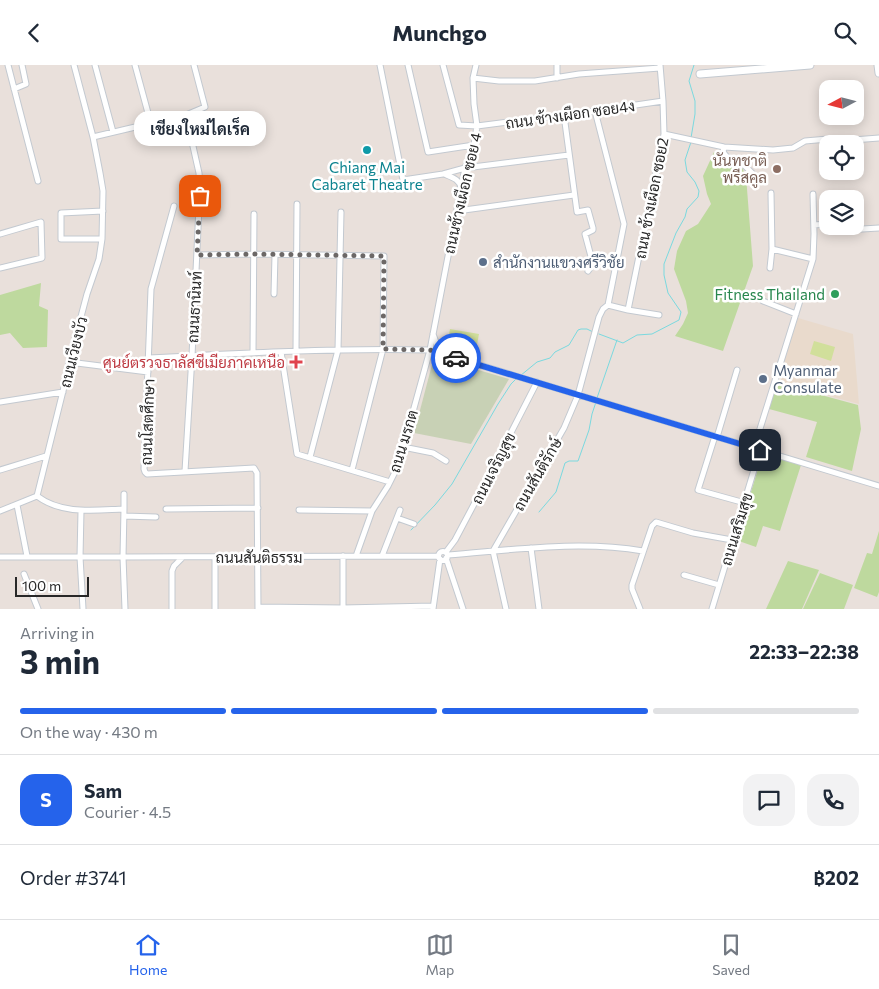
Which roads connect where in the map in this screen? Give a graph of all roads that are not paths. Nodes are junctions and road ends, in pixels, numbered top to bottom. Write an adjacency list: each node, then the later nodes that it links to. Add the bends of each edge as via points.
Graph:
1 (8, 65): 19 (street)
2 (22, 65): 19 (street, via 26,84)
3 (74, 65): 28 (street, ถนนเวียงบัว)
4 (95, 65): 26 (street)
5 (135, 65): 24 (street)
6 (194, 65): 22 (street, via 205,107)
7 (380, 65): 34 (street, via 403,180)
8 (408, 65): 30 (street, via 428,152)
9 (443, 65): 25 (street, via 459,125)
10 (476, 65): 17 (street, ถนนช้างเผือก ซอย 4)
11 (557, 65): 18 (street)
12 (810, 65): 16 (street)
13 (878, 65): 15 (street)
14 (660, 67): 18 (street); 20 (street, ถนน ช้างเผือก ซอย2)
15 (879, 73)
16 (700, 74)
17 (473, 78): 18 (street, via 535,81); 25 (street, ถนนช้างเผือก ซอย 4)
18 (557, 78)
19 (14, 89): 36 (street)
20 (663, 101): 21 (street, ถนน ช้างเผือก ซอย4ง); 27 (street, ถนน ช้างเผือก ซอย2)
21 (595, 111): 23 (street, ถนน ช้างเผือก ซอย4ง); 65 (street, ถนนสันติรักษ์, via 624,224)
22 (186, 115): 24 (street); 55 (street, ถนนธานินท์, via 199,173)
23 (564, 115): 25 (street, ถนน ช้างเผือก ซอย4ง); 32 (street)
24 (151, 123): 26 (street)
25 (477, 126): 30 (street, ถนนช้างเผือก ซอย 4)
26 (113, 132): 28 (street)
27 (664, 134): 31 (street); 66 (street, ถนน ช้างเผือก ซอย2)
28 (93, 137): 43 (street, ถนนเวียงบัว, via 103,191)
29 (879, 138): 31 (street, via 805,141 793,148 773,150)
30 (474, 145): 33 (street, ถนนช้างเผือก ซอย 4)
31 (724, 147): 35 (street, via 724,156 742,163)
32 (568, 155): 33 (street); 40 (street)
33 (465, 168): 34 (street); 37 (street, ถนนช้างเผือก ซอย 4)
34 (443, 174): 37 (street, via 457,180)
35 (753, 174)
36 (38, 181)
37 (461, 189): 44 (street, ถนนช้างเผือก ซอย 4)
38 (771, 193): 53 (street)
39 (813, 194): 47 (street)
40 (574, 195): 44 (street); 62 (street, via 577,212 589,211 593,228 585,234 594,264)
41 (297, 204): 57 (street)
42 (174, 206): 78 (street, ถนนโสตศึกษา, via 151,289)
43 (103, 211): 52 (street, ถนนเวียงบัว); 52 (street, via 61,213 61,239)
44 (457, 211): 69 (street, ถนนช้างเผือก ซอย 4)
45 (341, 212): 58 (street)
46 (254, 214): 54 (street)
47 (814, 225): 48 (street); 59 (street)
48 (819, 225)
49 (879, 228): 50 (street)
50 (864, 229)
51 (0, 234): 61 (street, via 41,222 42,257)
52 (102, 239): 79 (street, ถนนเวียงบัว)
53 (772, 249): 59 (street); 60 (street)
54 (254, 254): 55 (street); 56 (street); 75 (street)
55 (197, 255): 77 (street, ถนนธานินท์)
56 (275, 255): 57 (street); 63 (street)
57 (297, 255): 58 (street); 73 (street)
58 (340, 255): 70 (street, via 384,256); 71 (street)
59 (813, 259): 67 (street)
60 (770, 267)
61 (0, 268)
62 (588, 271)
63 (274, 294)
64 (763, 301): 67 (street)
65 (608, 305): 66 (street); 84 (street, ถนนสันติรักษ์, via 599,317)
66 (628, 310): 68 (street)
67 (796, 314): 88 (street)
68 (659, 315)
69 (433, 333): 72 (street, ถนนช้างเผือก ซอย 4); 76 (street)
70 (383, 349): 71 (street); 72 (street); 94 (street)
71 (338, 350): 73 (street); 91 (street)
72 (430, 350): 76 (street); 87 (street, ถนน มรกต)
73 (296, 351): 74 (street)
74 (281, 352): 75 (street); 91 (street, via 296,454)
75 (253, 353): 77 (street)
76 (444, 354): 82 (street)
77 (192, 356): 78 (street); 95 (street, ถนนธานินท์)
78 (149, 358): 81 (street, ถนนโสตศึกษา)
79 (69, 362): 81 (street); 83 (street, ถนนเวียงบัว)
80 (737, 370): 86 (street)
81 (148, 372): 95 (street, ถนนโสตศึกษา, via 145,473)
82 (537, 382): 84 (street); 118 (street, ถนนเจริญสุข)
83 (63, 391): 85 (street); 90 (street, ถนนเวียงบัว)
84 (578, 395): 86 (street); 116 (street, ถนนสันติรักษ์, via 564,428)
85 (0, 402)
86 (716, 436): 88 (street); 100 (street, via 698,489)
87 (403, 447): 92 (street, via 433,453); 96 (street, ถนน มรกต)
88 (754, 448): 89 (street)
89 (760, 450): 97 (street); 100 (street, ถนนเสริมสุข)
90 (46, 457): 93 (street); 99 (street, ถนนเวียงบัว)
91 (310, 457): 94 (street)
92 (446, 461)
93 (0, 470)
94 (352, 470): 96 (street)
95 (185, 471): 102 (street, ถนนโสตศึกษา, via 254,468 258,473)
96 (390, 482): 109 (street, ถนน มรกต)
97 (879, 486)
98 (124, 494): 103 (street)
99 (37, 497): 101 (street); 108 (street, via 50,504)
100 (745, 503): 114 (street, ถนนเสริมสุข)
101 (17, 505): 107 (street); 119 (street)
102 (258, 508): 104 (street); 128 (street, ถนนโสตศึกษา)
103 (124, 509): 108 (street); 110 (street)
104 (166, 509)
105 (299, 510): 109 (street)
106 (400, 510): 112 (street)
107 (0, 511)
108 (81, 511): 124 (street)
109 (372, 511): 121 (street, ถนน มรกต)
110 (124, 516): 111 (street); 125 (street)
111 (156, 517)
112 (397, 517): 113 (street); 122 (street)
113 (414, 524)
114 (732, 540): 117 (street, via 656,522); 132 (street, ถนนเสริมสุข)
115 (531, 548): 116 (street); 117 (street, via 619,547); 143 (street)
116 (493, 551): 118 (street); 142 (street)
117 (644, 551): 144 (street, via 632,585)
118 (447, 555): 129 (street, via 441,551); 141 (street)
119 (27, 556): 123 (street, ถนนสันติธรรม); 124 (street, ถนนสันติธรรม)
120 (343, 556): 121 (street, ถนนสันติธรรม); 128 (street, ถนนสันติธรรม); 140 (street)
121 (356, 556): 122 (street, ถนนสันติธรรม)
122 (382, 556): 129 (street, ถนนสันติธรรม)
123 (0, 557)
124 (80, 557): 125 (street, ถนนสันติธรรม); 136 (street)
125 (123, 557): 126 (street, ถนนสันติธรรม); 137 (street)
126 (182, 557): 127 (street, ถนนสันติธรรม); 138 (street, via 172,571)
127 (215, 557): 128 (street, ถนนสันติธรรม); 139 (street)
128 (259, 557): 133 (street, ถนนโสตศึกษา)
129 (439, 557): 134 (street)
130 (24, 574): 135 (street)
131 (684, 575): 132 (street)
132 (719, 585): 145 (street, ถนนเสริมสุข)
133 (258, 608): 140 (street)
134 (433, 608): 140 (street)
135 (38, 609)
136 (83, 609)
137 (125, 609)
138 (172, 609)
139 (215, 609)
140 (343, 609)
141 (463, 609)
142 (506, 609)
143 (539, 609)
144 (640, 609)
145 (712, 609)

